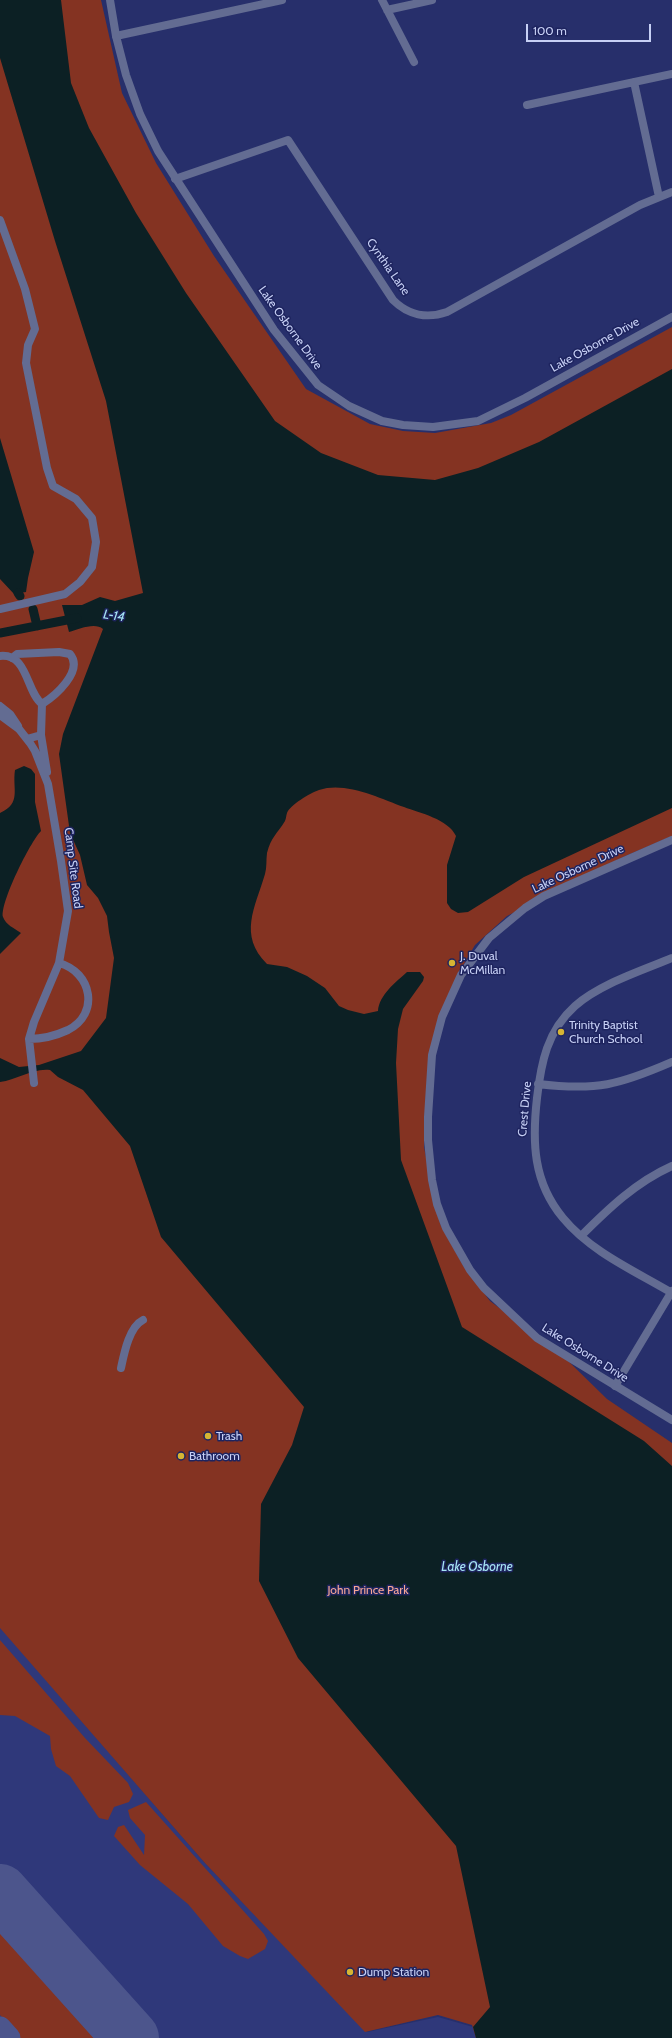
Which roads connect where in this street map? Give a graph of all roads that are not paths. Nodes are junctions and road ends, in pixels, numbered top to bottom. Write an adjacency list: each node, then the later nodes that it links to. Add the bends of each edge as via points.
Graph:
1 (110, 0): 8 (street, Lake Osborne Drive)
2 (240, 0): 6 (street)
3 (282, 0): 6 (street)
4 (382, 0): 7 (street)
5 (432, 0): 7 (street)
6 (242, 9): 8 (street)
7 (387, 10): 9 (street)
8 (116, 36): 13 (street, Lake Osborne Drive, via 140,114)
9 (414, 62)
10 (672, 74): 11 (street)
11 (634, 82): 12 (street); 15 (street)
12 (527, 105)
13 (175, 179): 15 (street, Cynthia Lane, via 288,140 393,300 407,310 424,315 447,312 640,205); 17 (street, Lake Osborne Drive, via 274,330 303,368 318,385 333,396 382,421 433,427 478,421)
14 (672, 192): 15 (street, Cynthia Lane)
15 (659, 197)
16 (0, 220): 18 (street, via 25,289 36,329 28,345 26,363 47,468 53,486 76,499 92,518 96,542 92,567 80,582 65,594)
17 (672, 317)
18 (0, 609)
19 (0, 656): 20 (street)
20 (12, 658): 21 (street, via 22,667 37,700); 21 (street, via 17,654 45,652 65,652 72,657 72,670 65,684)
21 (42, 704): 25 (street)
22 (0, 706): 24 (street, Camp Site Road, via 16,720)
23 (0, 714): 24 (street, Camp Site Road)
24 (20, 729): 26 (street, Camp Site Road)
25 (41, 735): 26 (street); 27 (street)
26 (27, 739): 27 (street, Camp Site Road, via 35,751)
27 (48, 784): 30 (street, Camp Site Road, via 68,911)
28 (672, 840): 40 (street, Lake Osborne Drive, via 558,889 506,922 474,956 461,975 442,1017 432,1054 428,1140 432,1180 446,1228 470,1270 484,1288 537,1338)
29 (672, 958): 34 (street, Crest Drive, via 599,990 575,1006 556,1028 549,1041)
30 (59, 963): 31 (street, Camp Site Road); 31 (street, via 76,970 84,980 88,991 85,1010 79,1021 68,1030 53,1036)
31 (28, 1038): 33 (street, Camp Site Road)
32 (672, 1062): 34 (street, via 631,1079 599,1087 566,1088)
33 (34, 1083)
34 (538, 1084): 36 (street, Crest Drive, via 533,1140 540,1176 556,1208)
35 (672, 1166): 36 (street, via 629,1192)
36 (581, 1236): 37 (street, Crest Drive)
37 (672, 1292): 40 (street)
38 (142, 1320): 39 (street, via 132,1332)
39 (121, 1368)
40 (615, 1386): 41 (street, Lake Osborne Drive)
41 (672, 1420)

